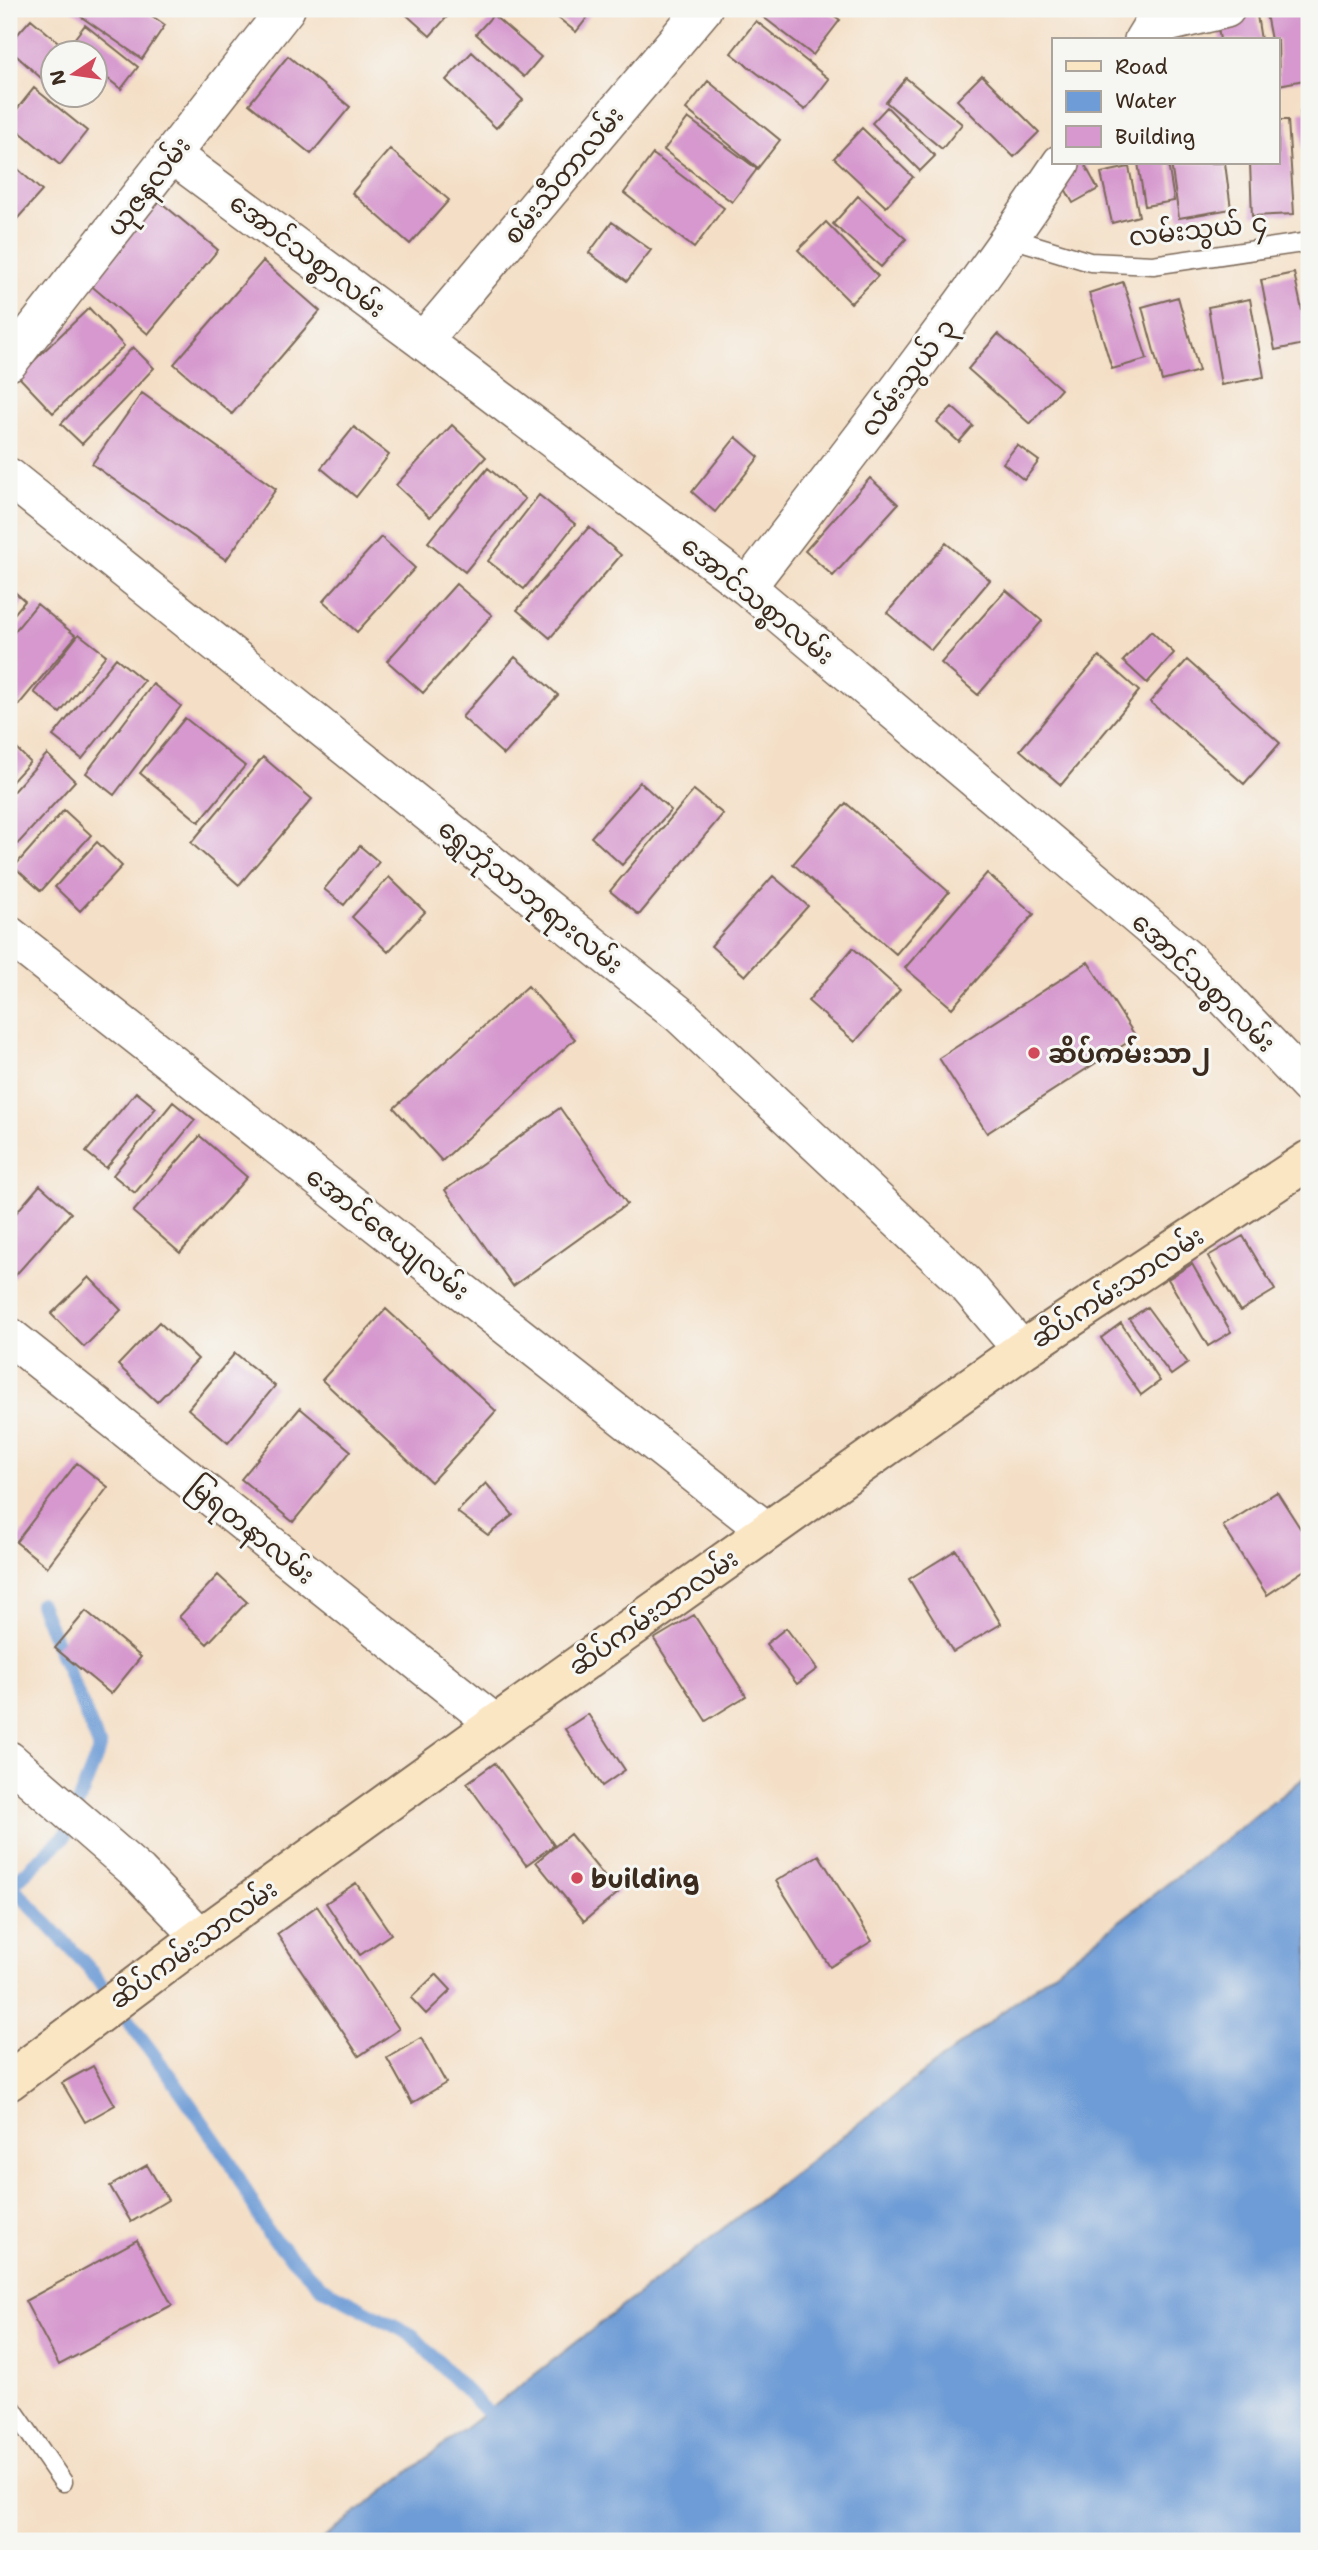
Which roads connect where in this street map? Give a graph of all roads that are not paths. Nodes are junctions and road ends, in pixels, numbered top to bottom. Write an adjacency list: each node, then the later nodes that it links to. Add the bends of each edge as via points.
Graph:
1 (286, 9): 5 (street, ယုဇနလမ်း)
2 (703, 9): 9 (street, စမ်းသီတာလမ်း)
3 (1226, 9): 4 (street)
4 (1147, 25)
5 (172, 155): 9 (street, အောင်သစ္စာလမ်း); 10 (street, ယုဇနလမ်း)
6 (1060, 164): 7 (street, လမ်းသွယ် ၃)
7 (1011, 238): 8 (lane, လမ်းသွယ် ၄, via 1090,262 1153,265); 12 (street, လမ်းသွယ် ၃)
8 (1309, 242)
9 (423, 341): 12 (street, အောင်သစ္စာလမ်း)
10 (9, 362)
11 (9, 477): 17 (street, ရွှေဘုံသာဘုရားလမ်း, via 680,1015 965,1283)
12 (747, 587): 14 (street, အောင်သစ္စာလမ်း, via 1191,962)
13 (9, 935): 18 (street, အောင်ဇေယျလမ်း)
14 (1309, 1086)
15 (1309, 1160): 17 (street, ဆိပ်ကမ်းသာလမ်း)
16 (9, 1336): 19 (street, မြရတနာလမ်း)
17 (1022, 1350): 18 (street, ဆိပ်ကမ်းသာလမ်း)
18 (767, 1531): 19 (street, ဆိပ်ကမ်းသာလမ်း)
19 (496, 1724): 21 (street, ဆိပ်ကမ်းသာလမ်း)
20 (9, 1760): 21 (street, via 139,1873)
21 (201, 1937): 22 (street, ဆိပ်ကမ်းသာလမ်း)
22 (9, 2081)
23 (9, 2404): 24 (lane)
24 (64, 2482)

